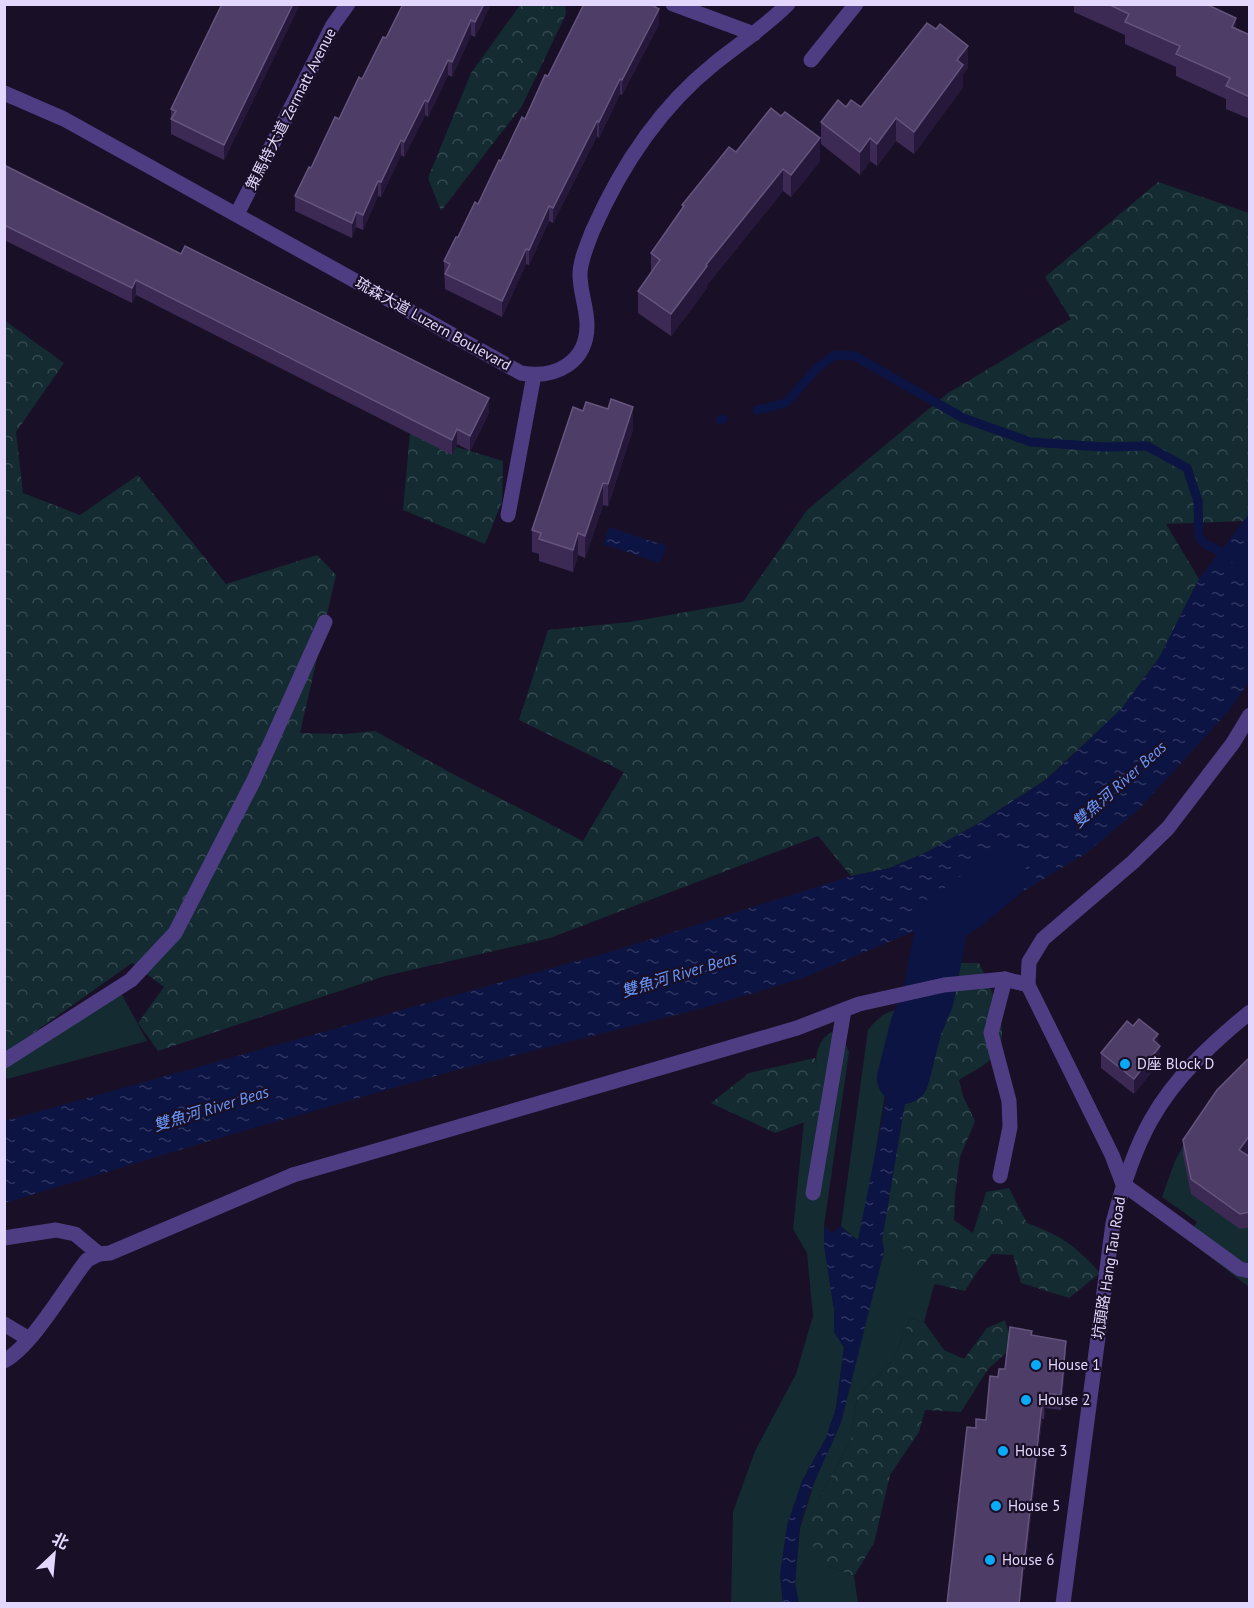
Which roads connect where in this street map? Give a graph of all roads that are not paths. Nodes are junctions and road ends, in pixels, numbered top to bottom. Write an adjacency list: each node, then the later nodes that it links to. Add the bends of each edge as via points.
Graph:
1 (348, 4): 8 (street, 策馬特大道 Zermatt Avenue, via 333,25)
2 (673, 4): 5 (street)
3 (788, 4): 5 (street)
4 (856, 4): 6 (street)
5 (754, 34): 9 (street, via 684,92 637,147 604,206 583,255 581,291 587,323 581,350 561,369)
6 (810, 60)
7 (10, 95): 8 (street, 琉森大道 Luzern Boulevard, via 64,119)
8 (237, 214): 9 (street, 琉森大道 Luzern Boulevard, via 521,373)
9 (534, 375): 10 (street)
10 (508, 515)
11 (326, 622): 17 (street, via 253,782 175,933 131,980)
12 (1250, 716): 14 (street, via 1167,828 1043,939 1029,962)
13 (1005, 979): 14 (street); 15 (street, via 944,985); 18 (street, via 991,1033 1009,1101 1010,1127)
14 (1028, 985): 19 (street)
15 (844, 1010): 20 (street); 22 (street, via 797,1028 293,1175 110,1253)
16 (1250, 1012): 19 (street, 坑頭路 Hang Tau Road, via 1200,1056 1178,1082 1151,1120)
17 (4, 1061)
18 (1000, 1176)
19 (1123, 1184): 23 (street, via 1240,1269); 27 (street, 坑頭路 Hang Tau Road, via 1113,1223)
20 (813, 1193)
21 (4, 1238): 22 (street, via 56,1230 75,1234)
22 (99, 1254): 25 (street, via 87,1260)
23 (1250, 1271)
24 (4, 1324): 25 (street)
25 (29, 1339): 26 (street)
26 (4, 1361)
27 (1063, 1604)

